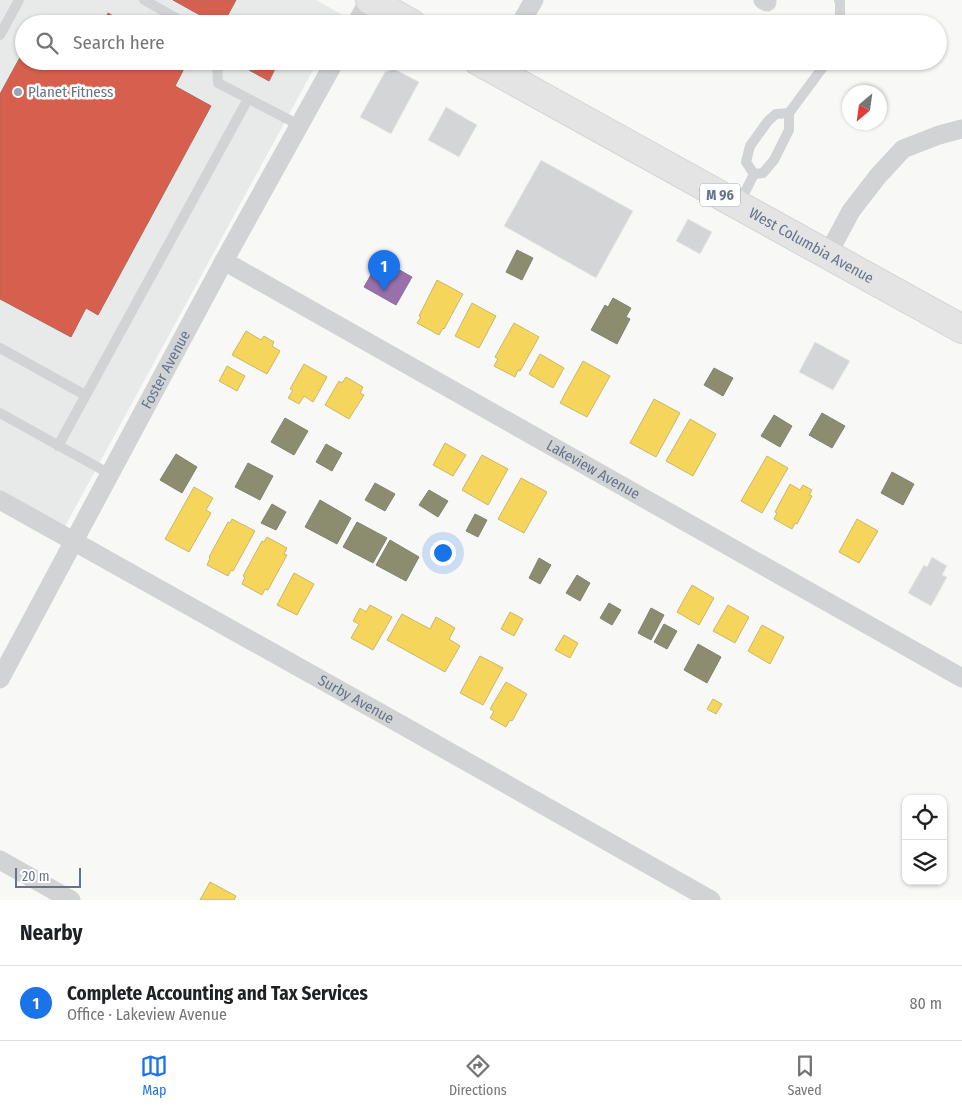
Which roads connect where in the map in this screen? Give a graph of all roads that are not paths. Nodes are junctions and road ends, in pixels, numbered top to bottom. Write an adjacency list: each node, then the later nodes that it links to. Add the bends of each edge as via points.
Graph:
1 (19, 0): 11 (lane)
2 (144, 0): 6 (lane)
3 (370, 0): 7 (street); 8 (main road)
4 (534, 0): 9 (street)
5 (838, 0): 10 (lane)
6 (171, 15)
7 (361, 15)
8 (396, 15)
9 (525, 15)
10 (840, 15)
11 (0, 35)
12 (217, 70): 16 (lane, via 218,83)
13 (330, 70): 18 (street, Foster Avenue)
14 (500, 70): 21 (main road, West Columbia Avenue / M 96)
15 (821, 70): 17 (lane)
16 (248, 99): 18 (lane); 26 (lane)
17 (789, 113): 20 (lane, via 788,130 774,160 763,173); 20 (lane, via 776,114 750,146 746,162)
18 (299, 125): 23 (street, Foster Avenue)
19 (962, 129): 22 (street, via 903,149 851,211)
20 (754, 174): 21 (lane)
21 (739, 205): 22 (main road, West Columbia Avenue / M 96)
22 (828, 254): 24 (main road, West Columbia Avenue / M 96)
23 (224, 260): 29 (street, Foster Avenue); 32 (street, Lakeview Avenue)
24 (962, 329)
25 (0, 348): 26 (lane)
26 (85, 395): 28 (lane)
27 (0, 413): 28 (lane)
28 (58, 446): 29 (lane)
29 (110, 474): 31 (street, Foster Avenue)
30 (0, 500): 31 (street, Surby Avenue)
31 (74, 542): 33 (street, Foster Avenue); 36 (street, Surby Avenue)
32 (962, 678)
33 (0, 679)
34 (0, 860): 35 (street)
35 (71, 900)
36 (710, 900)

